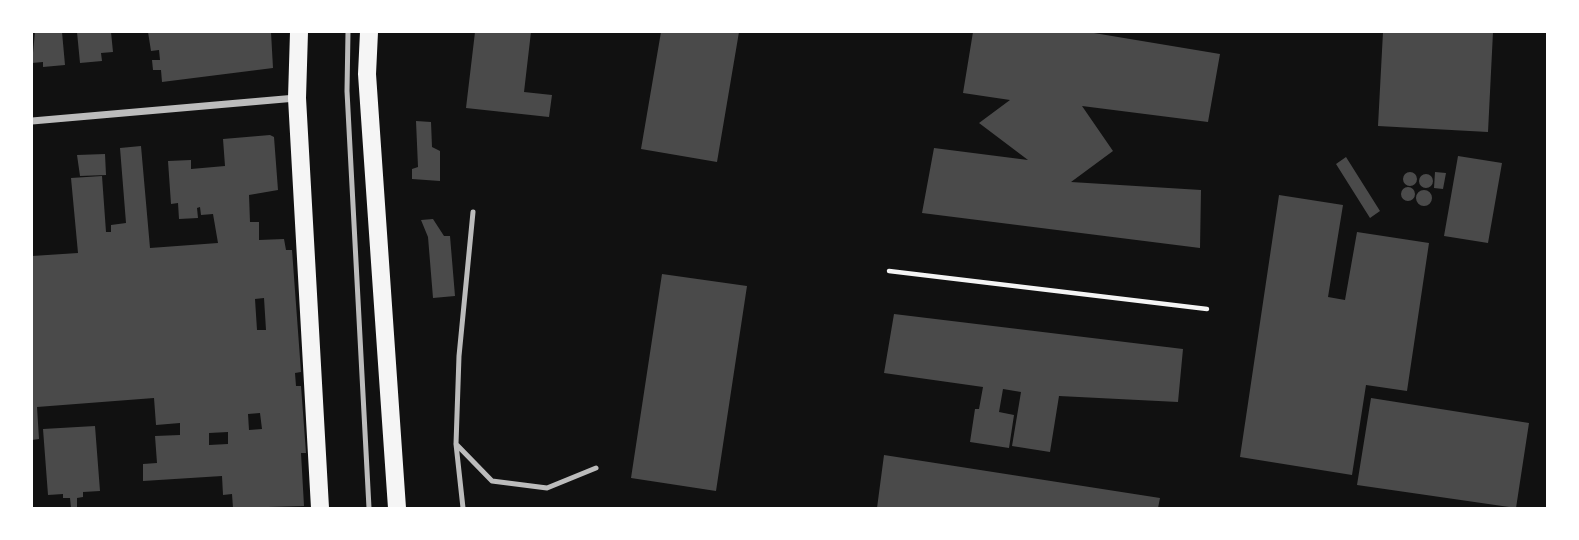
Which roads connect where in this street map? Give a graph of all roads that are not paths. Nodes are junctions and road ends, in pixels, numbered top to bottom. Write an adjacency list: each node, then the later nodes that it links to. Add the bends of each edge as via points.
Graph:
1 (299, 32): 4 (main road)
2 (348, 32): 10 (lane, via 347,91)
3 (369, 32): 11 (main road, via 367,74)
4 (297, 98): 5 (street); 9 (main road)
5 (32, 121)
6 (473, 212): 7 (lane)
7 (456, 444): 8 (lane, via 492,481 547,488); 12 (lane)
8 (596, 468)
9 (320, 509)
10 (369, 509)
11 (397, 509)
12 (463, 509)

